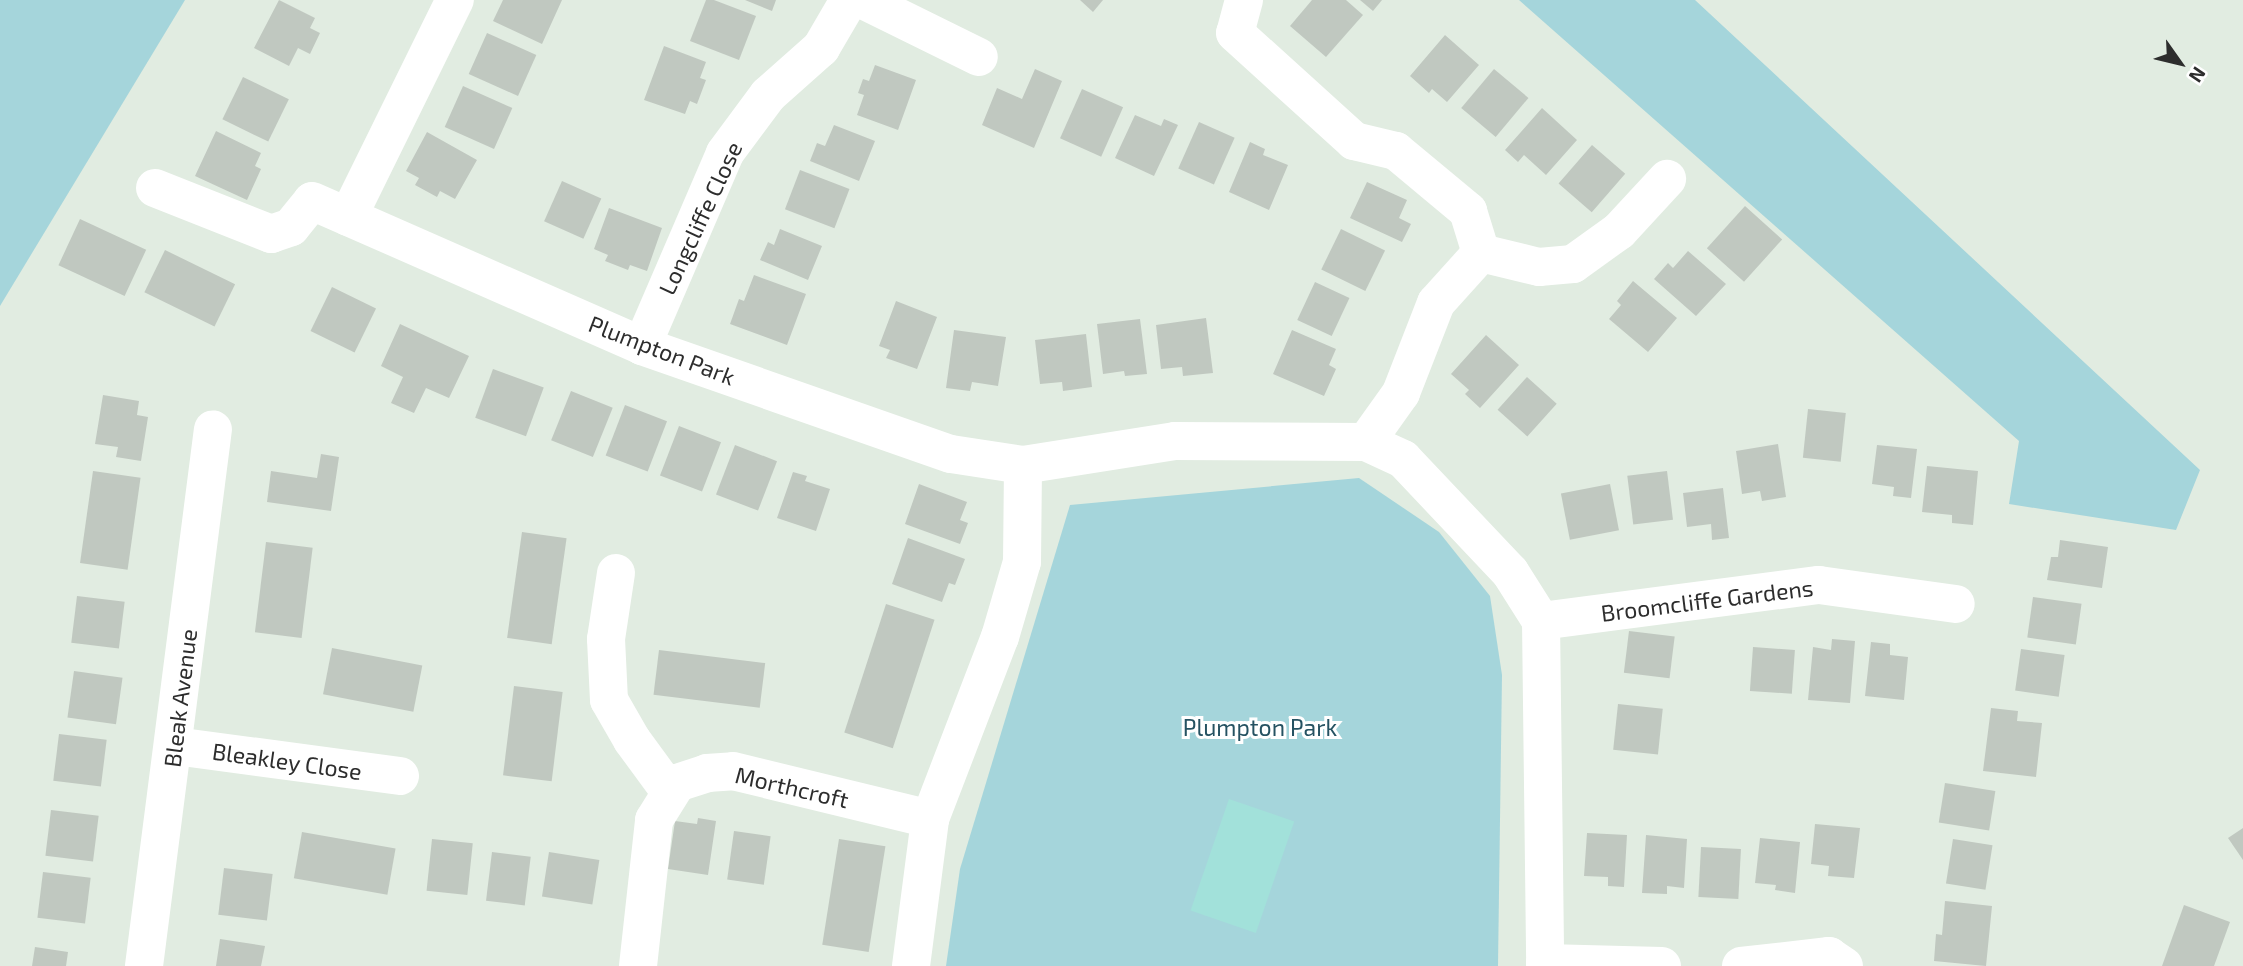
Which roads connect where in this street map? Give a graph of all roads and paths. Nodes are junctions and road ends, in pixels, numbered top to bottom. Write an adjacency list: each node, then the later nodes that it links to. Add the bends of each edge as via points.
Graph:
1 (454, 0): 8 (street)
2 (849, 0): 10 (street, Longcliffe Close, via 821,48 768,95 725,153)
3 (863, 0): 5 (street)
4 (1244, 0): 9 (street, via 1235,33 1354,141 1396,151 1468,211)
5 (979, 57)
6 (1667, 179): 9 (street, via 1619,231 1573,264 1539,267)
7 (155, 188): 8 (street, Plumpton Park, via 271,234 290,227 312,201)
8 (348, 217): 10 (street, Plumpton Park)
9 (1481, 253): 12 (street, via 1436,303 1401,393)
10 (642, 346): 13 (street, Plumpton Park, via 951,453)
11 (213, 429): 17 (street, Bleak Avenue)
12 (1366, 442): 13 (street, Plumpton Park, via 1175,441); 16 (street, Plumpton Park, via 1403,459 1510,572)
13 (1023, 465): 20 (street, via 1022,562 1000,637)
14 (617, 573): 19 (street, via 606,639 609,700)
15 (1956, 604): 16 (street, Broomcliffe Gardens, via 1819,585)
16 (1541, 621): 21 (street)
17 (174, 746): 18 (street, Bleakley Close); 22 (street, Bleak Avenue)
18 (400, 776)
19 (670, 792): 20 (street, Morthcroft, via 677,783 733,771); 23 (street, via 654,820)
20 (930, 819): 24 (street)
21 (1545, 965): 25 (street)
22 (144, 966)
23 (638, 966)
24 (911, 966)
25 (1662, 966)
26 (1741, 966): 27 (street, via 1829,956)
27 (1844, 966)

